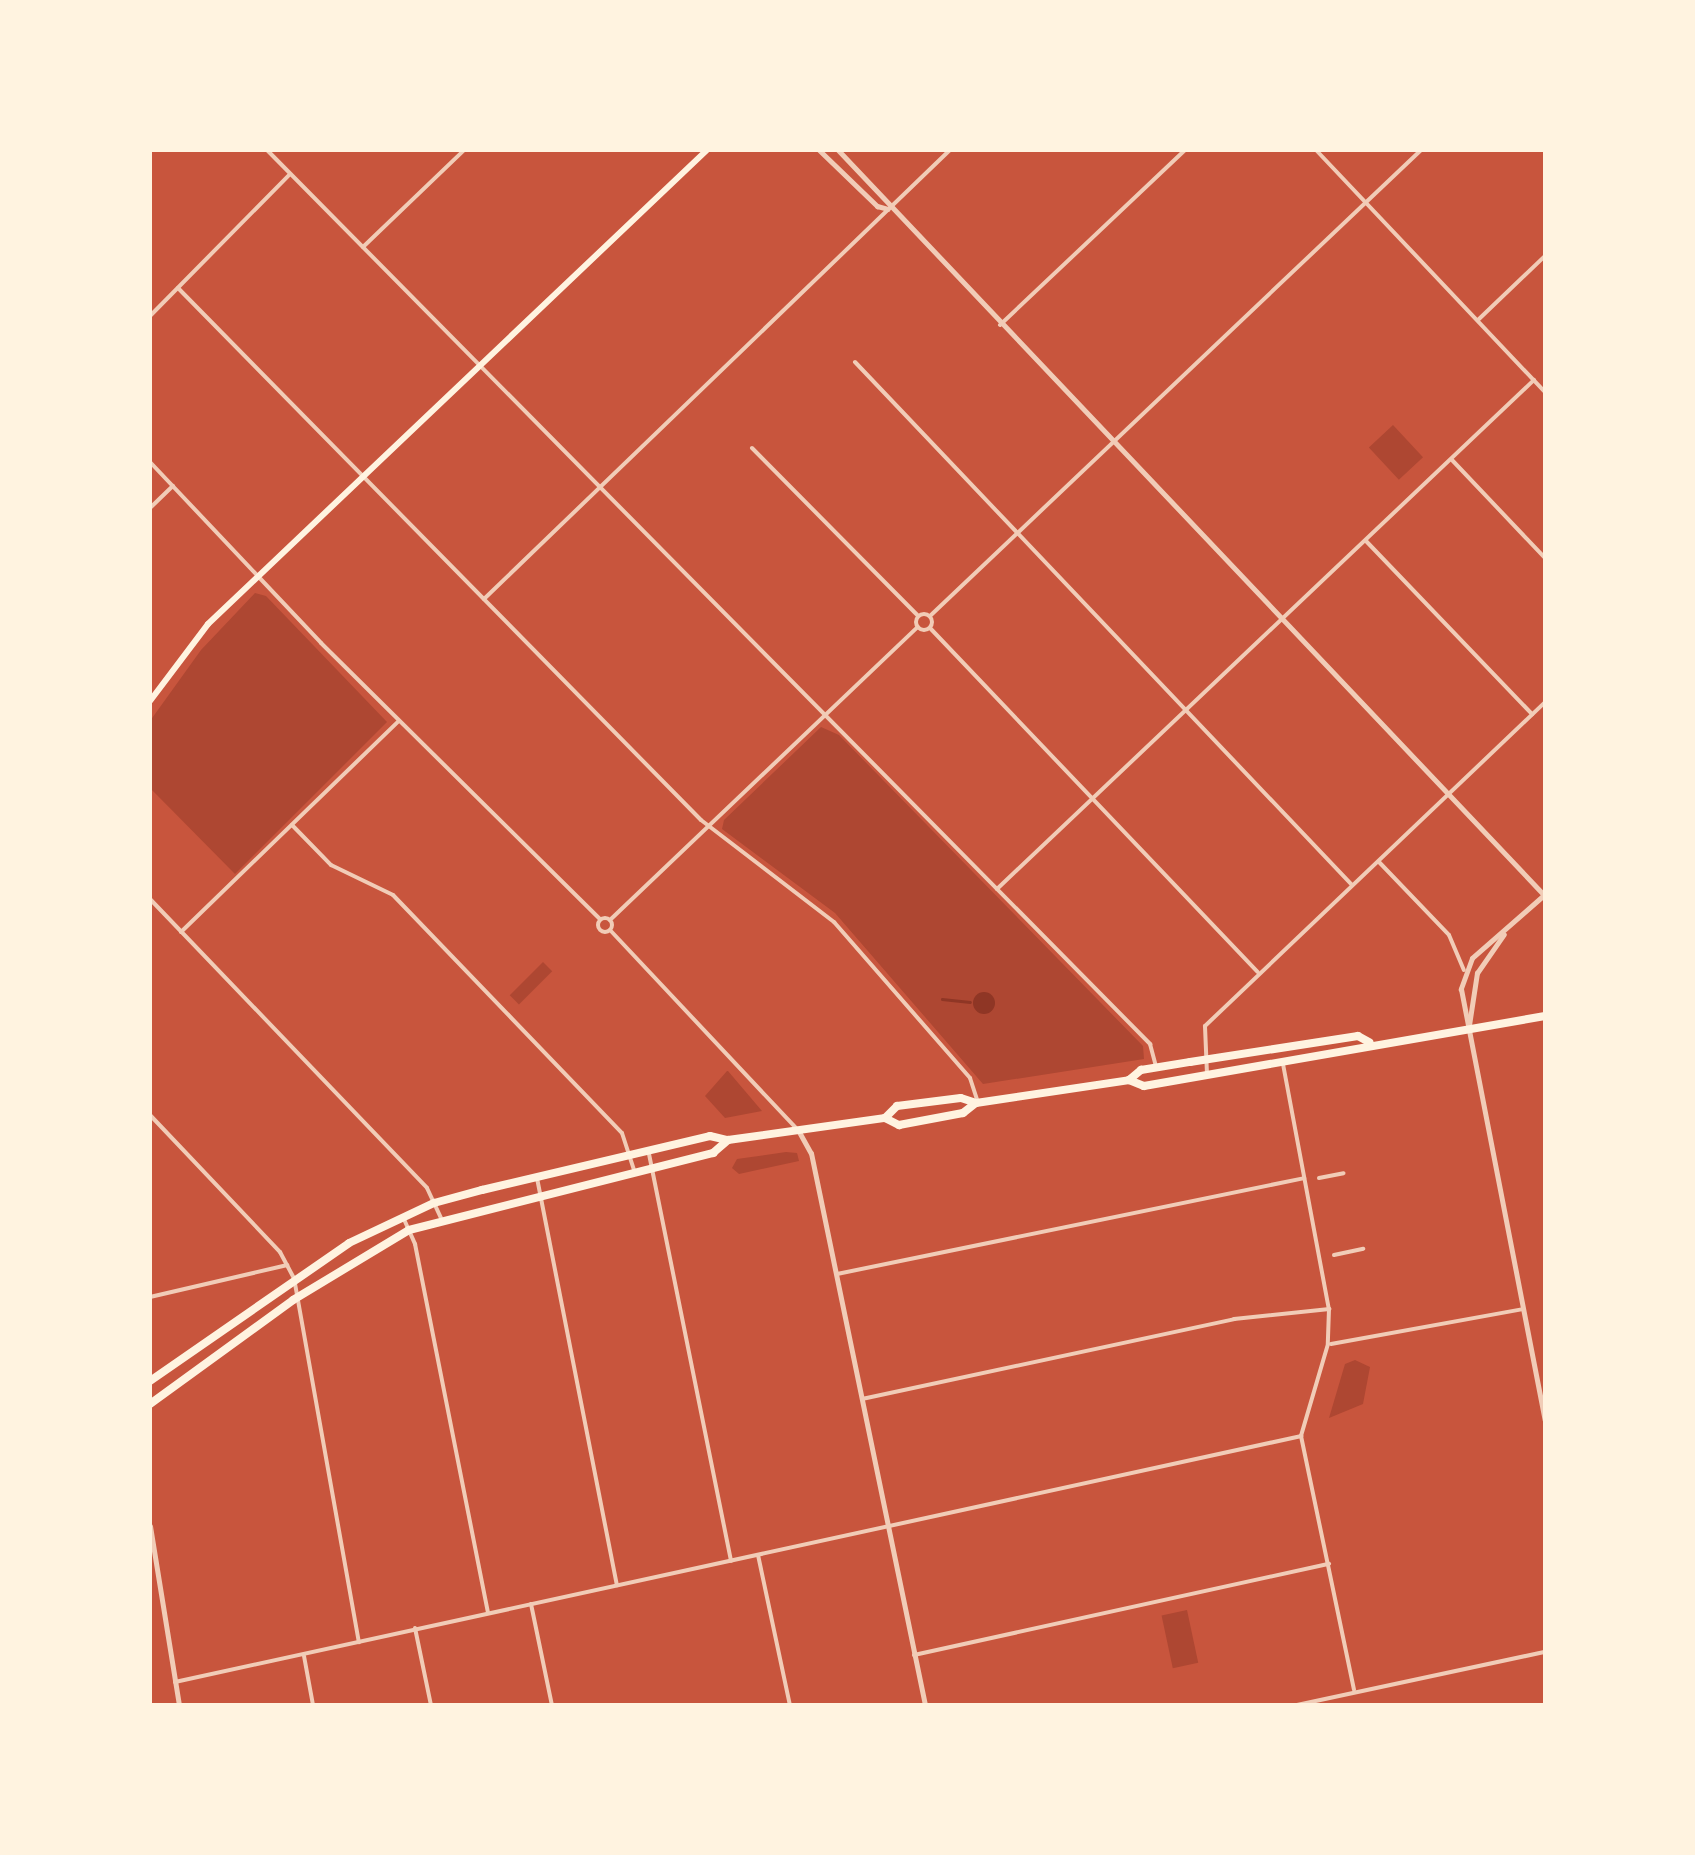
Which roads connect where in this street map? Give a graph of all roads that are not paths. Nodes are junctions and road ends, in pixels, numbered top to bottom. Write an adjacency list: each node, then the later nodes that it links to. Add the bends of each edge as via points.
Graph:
1 (267, 150): 10 (street)
2 (464, 150): 13 (street)
3 (707, 150): 20 (main road)
4 (819, 150): 12 (street)
5 (838, 150): 12 (street, via 886,198)
6 (950, 150): 12 (street)
7 (1185, 150): 18 (street)
8 (1316, 150): 11 (street)
9 (1422, 150): 11 (street)
10 (290, 174): 13 (street); 15 (street)
11 (1366, 202): 17 (street); 23 (street)
12 (888, 209): 18 (street); 29 (street)
13 (363, 247): 20 (street)
14 (1545, 256): 17 (street)
15 (178, 288): 16 (street); 27 (street)
16 (150, 316)
17 (1479, 319): 21 (street)
18 (1000, 325): 23 (street)
19 (856, 362): 31 (street)
20 (478, 364): 27 (main road); 29 (street)
21 (1534, 380): 22 (street); 25 (street)
22 (1545, 392)
23 (1112, 444): 31 (street); 38 (street)
24 (752, 448): 36 (street)
25 (1451, 459): 32 (street); 33 (street)
26 (150, 462): 28 (street)
27 (362, 474): 34 (main road); 35 (street)
28 (173, 486): 30 (street); 34 (street)
29 (598, 486): 35 (street); 45 (street)
30 (150, 508)
31 (1018, 532): 37 (street); 43 (street)
32 (1365, 540): 38 (street); 44 (street)
33 (1545, 558)
34 (258, 576): 41 (main road, via 208,624); 46 (street)
35 (484, 599): 50 (street)
36 (918, 616): 37 (street); 39 (street)
37 (930, 616): 40 (street)
38 (1280, 620): 43 (street); 47 (street)
39 (918, 627): 40 (street); 45 (street)
40 (930, 628): 48 (street)
41 (150, 701)
42 (1545, 702): 44 (street)
43 (1186, 709): 48 (street); 52 (street)
44 (1532, 714): 47 (street)
45 (825, 716): 50 (street); 53 (street)
46 (399, 721): 49 (street); 56 (street)
47 (1448, 794): 51 (street); 54 (street)
48 (1092, 798): 53 (street); 62 (street)
49 (292, 825): 59 (street); 77 (street, via 330,865 393,895 612,1122)
50 (708, 826): 57 (street); 71 (street, via 834,922 970,1078)
51 (1378, 861): 52 (street); 61 (street, via 1449,935)
52 (1352, 886): 62 (street)
53 (997, 888): 68 (street, via 1150,1044)
54 (1544, 895): 60 (street)
55 (150, 899): 59 (street)
56 (600, 920): 57 (street); 58 (street, via 599,929)
57 (610, 920): 58 (street)
58 (610, 930): 74 (street)
59 (181, 932): 85 (street)
60 (1504, 934): 61 (street); 64 (street, via 1477,974)
61 (1464, 970): 64 (street, via 1461,1002)
62 (1259, 973): 66 (street, via 1205,1026)
63 (1545, 1016): 64 (main road)
64 (1468, 1028): 65 (main road); 97 (street)
65 (1369, 1042): 66 (main road, via 1358,1036); 67 (main road, via 1358,1052)
66 (1204, 1060): 68 (main road); 69 (street)
67 (1282, 1062): 69 (main road); 82 (street)
68 (1156, 1068): 70 (main road)
69 (1207, 1074): 70 (main road, via 1144,1086)
70 (1129, 1080): 71 (main road)
71 (977, 1103): 73 (main road, via 960,1098 897,1106); 73 (main road, via 963,1114 899,1125)
72 (150, 1115): 91 (street)
73 (884, 1118): 74 (main road)
74 (798, 1130): 75 (main road); 92 (street, via 812,1153)
75 (728, 1140): 76 (main road, via 710,1136); 78 (main road, via 713,1154)
76 (648, 1150): 77 (main road); 78 (street)
77 (629, 1155): 79 (street); 81 (main road)
78 (652, 1166): 79 (main road); 107 (street)
79 (634, 1170): 84 (main road)
80 (1344, 1174): 83 (street)
81 (536, 1177): 84 (street); 85 (main road)
82 (1304, 1178): 92 (street); 96 (street)
83 (1318, 1178)
84 (540, 1192): 87 (main road); 110 (street)
85 (434, 1202): 86 (main road); 87 (street)
86 (403, 1216): 88 (street); 93 (main road)
87 (441, 1218): 88 (main road)
88 (409, 1230): 95 (main road); 112 (street)
89 (1363, 1249): 90 (street)
90 (1334, 1255)
91 (287, 1265): 93 (street); 94 (street)
92 (837, 1274): 100 (street)
93 (294, 1278): 95 (street); 99 (main road)
94 (150, 1298)
95 (293, 1300): 101 (main road); 114 (street)
96 (1329, 1309): 98 (street); 100 (street, via 1234,1319)
97 (1523, 1309): 98 (street); 102 (street)
98 (1328, 1344): 103 (street)
99 (150, 1381)
100 (862, 1399): 105 (street)
101 (150, 1404)
102 (1545, 1420)
103 (1301, 1436): 105 (street); 108 (street)
104 (150, 1526): 109 (street)
105 (888, 1526): 106 (street); 117 (street)
106 (758, 1555): 107 (street); 124 (street)
107 (730, 1561): 110 (street)
108 (1328, 1564): 117 (street); 119 (street)
109 (151, 1566): 118 (street)
110 (616, 1585): 111 (street)
111 (531, 1604): 112 (street); 123 (street)
112 (488, 1612): 113 (street)
113 (415, 1628): 114 (street); 122 (street)
114 (360, 1642): 116 (street)
115 (1545, 1652): 119 (street)
116 (304, 1655): 118 (street); 121 (street)
117 (914, 1655): 125 (street)
118 (174, 1682): 120 (street)
119 (1354, 1690): 126 (street)
120 (179, 1705)
121 (313, 1705)
122 (431, 1705)
123 (552, 1705)
124 (790, 1705)
125 (925, 1705)
126 (1297, 1705)

